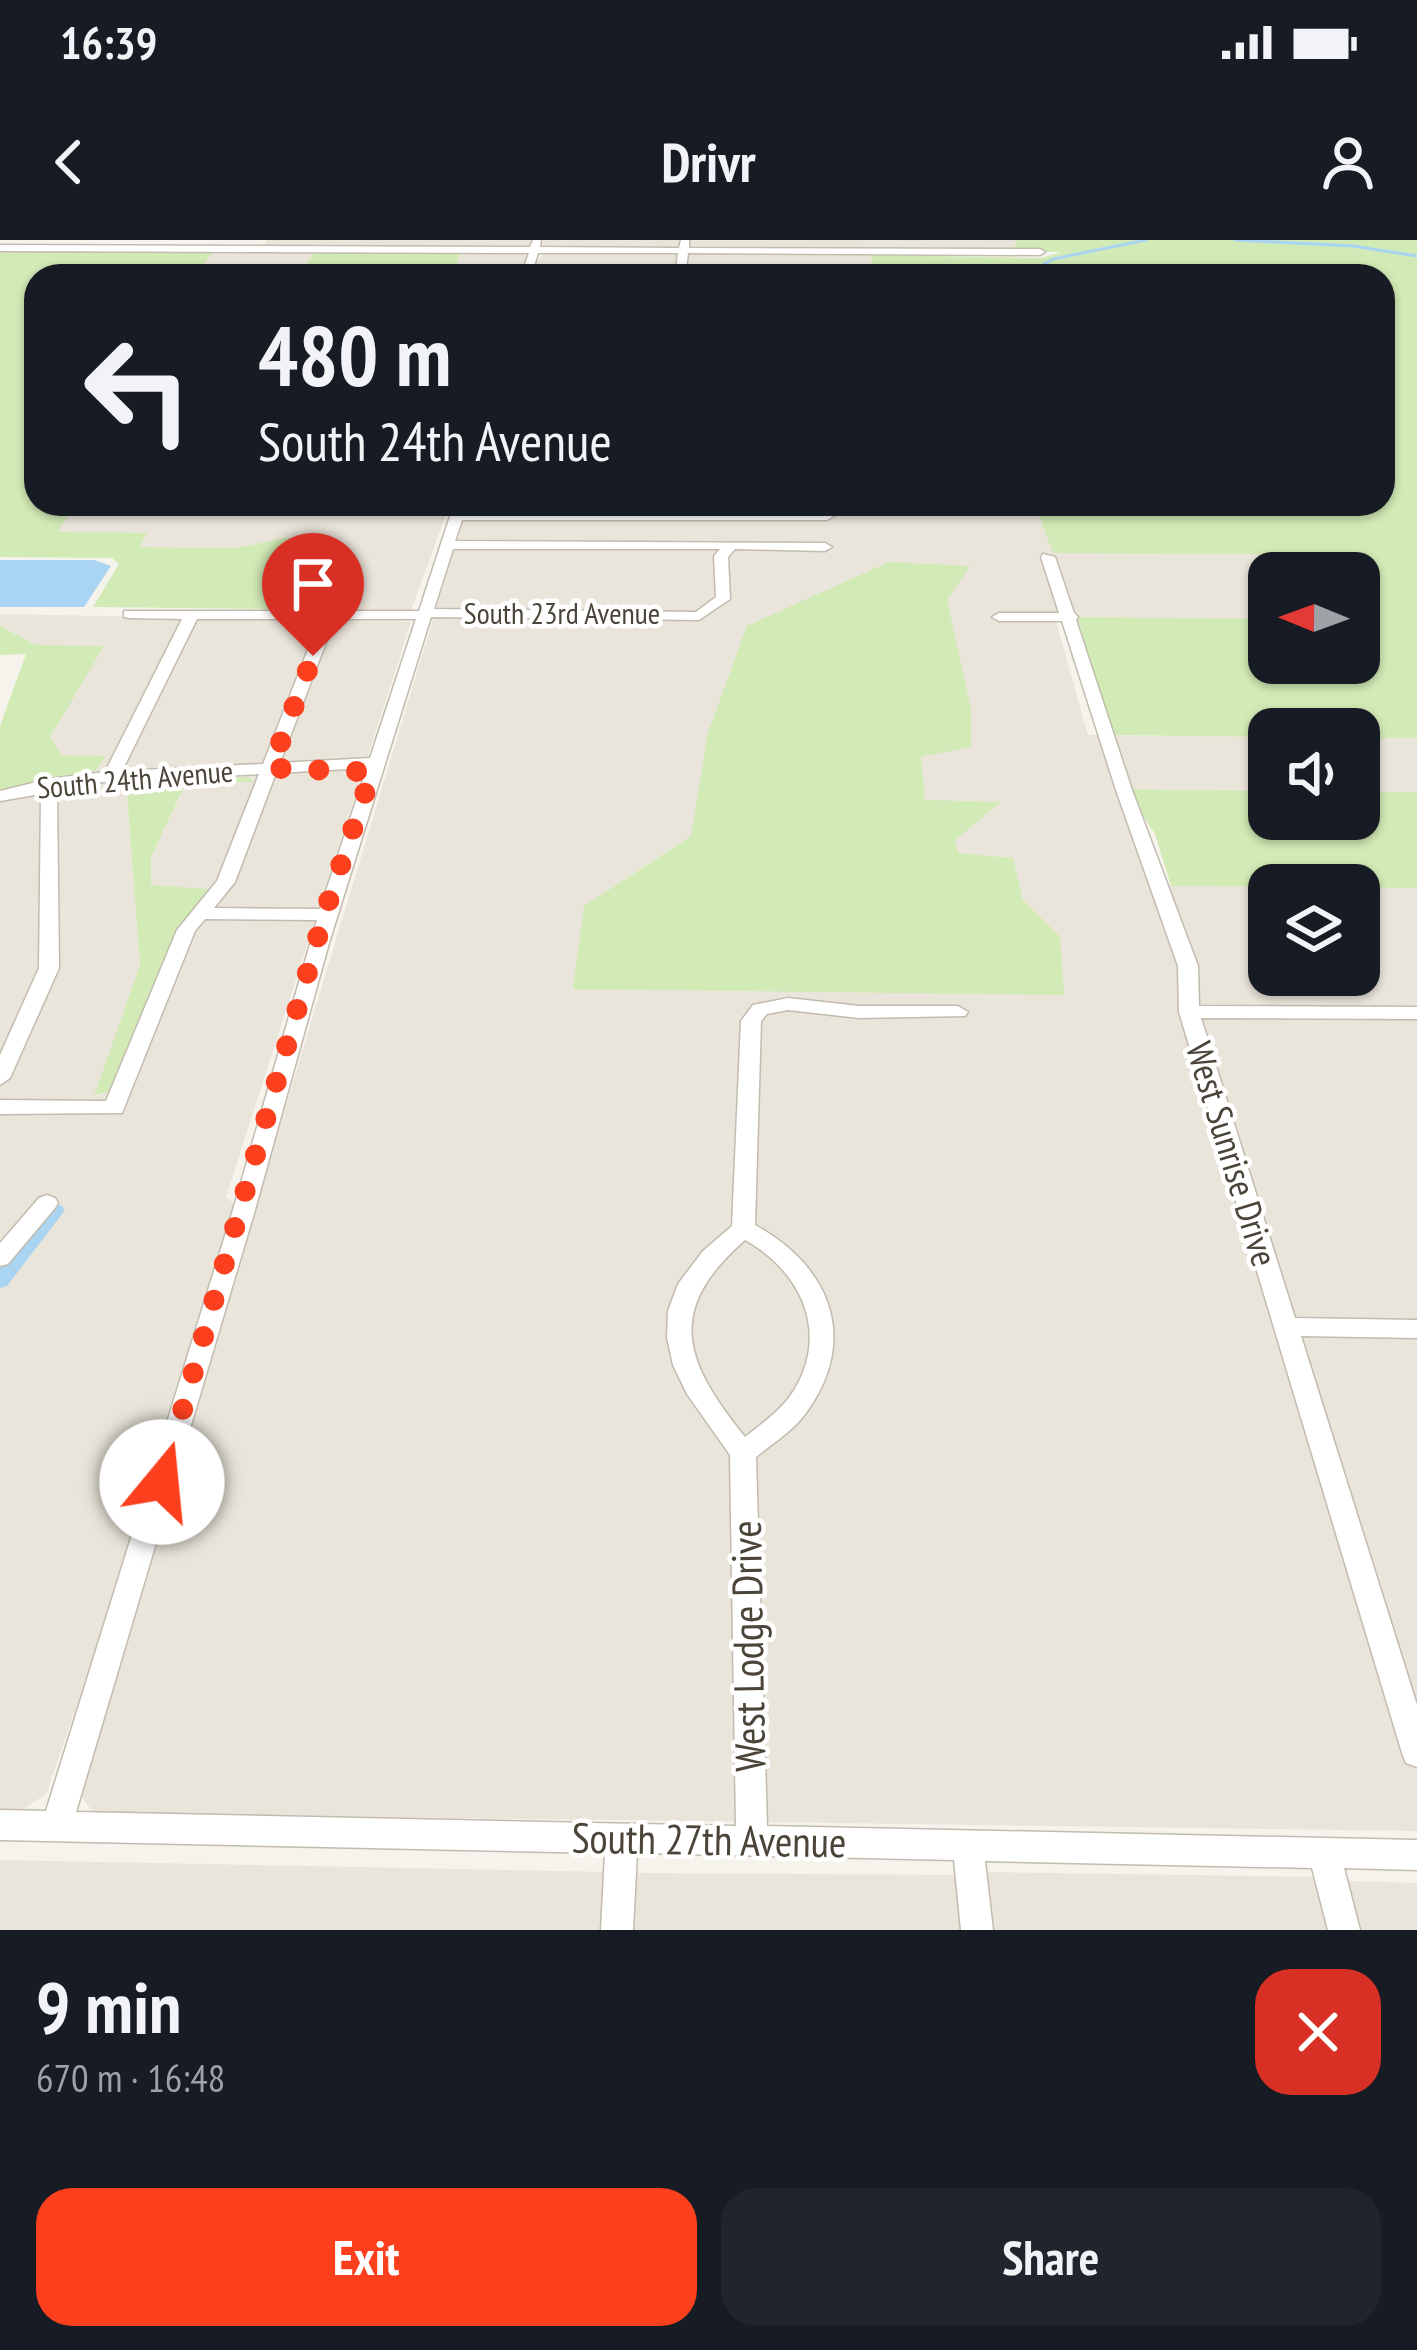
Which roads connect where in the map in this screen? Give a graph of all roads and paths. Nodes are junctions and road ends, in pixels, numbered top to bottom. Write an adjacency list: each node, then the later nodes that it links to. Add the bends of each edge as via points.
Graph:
1 (602, 240): 2 (street)
2 (619, 240)
3 (877, 240): 14 (street)
4 (886, 240): 14 (street)
5 (1009, 240): 15 (street)
6 (123, 244): 7 (street); 11 (street)
7 (325, 245): 8 (street)
8 (430, 245): 9 (street)
9 (535, 246): 10 (street)
10 (685, 246): 12 (street)
11 (0, 248)
12 (750, 252): 14 (street); 16 (street)
13 (1040, 252): 15 (street)
14 (884, 253): 15 (street)
15 (1002, 254)
16 (748, 264)
17 (456, 516): 18 (street)
18 (447, 545): 19 (street); 24 (street)
19 (731, 545): 20 (street); 24 (street, South 23rd Avenue, via 721,556 723,599 699,616)
20 (825, 547)
21 (1048, 557): 27 (street, West Sunrise Drive)
22 (129, 614): 23 (street, South 23rd Avenue)
23 (192, 614): 25 (street, South 23rd Avenue); 30 (street)
24 (426, 614): 25 (street, South 23rd Avenue); 29 (street)
25 (328, 615): 28 (street)
26 (999, 617): 27 (street)
27 (1071, 617): 36 (street, West Sunrise Drive, via 1188,966)
28 (271, 768): 29 (street, South 24th Avenue); 30 (street, South 24th Avenue); 33 (street, via 226,883)
29 (373, 768): 34 (street)
30 (111, 776): 31 (street, South 24th Avenue)
31 (49, 784): 32 (street, South 24th Avenue); 38 (street, via 49,968)
32 (0, 796)
33 (200, 913): 34 (street); 39 (street, via 114,1108)
34 (324, 915): 48 (street, via 244,1210)
35 (958, 1012): 41 (street, via 760,1009 751,1021)
36 (1189, 1012): 37 (street); 43 (street, West Sunrise Drive)
37 (1417, 1013)
38 (0, 1078)
39 (0, 1107)
40 (47, 1203): 42 (street)
41 (743, 1229): 45 (street, via 688,1280 676,1326 682,1365); 45 (street, via 802,1271 817,1298 824,1354 798,1406)
42 (0, 1258)
43 (1284, 1327): 44 (street); 46 (street, West Sunrise Drive)
44 (1417, 1329)
45 (743, 1453): 50 (street, West Lodge Drive)
46 (1417, 1753)
47 (0, 1825): 48 (street, South 27th Avenue)
48 (57, 1825): 49 (street, South 27th Avenue)
49 (622, 1838): 50 (street, South 27th Avenue); 54 (street)
50 (752, 1840): 51 (street, South 27th Avenue)
51 (968, 1846): 53 (street, South 27th Avenue); 55 (street)
52 (1417, 1855): 53 (street, South 27th Avenue)
53 (1325, 1856): 56 (street)
54 (617, 1930)
55 (977, 1930)
56 (1344, 1930)

